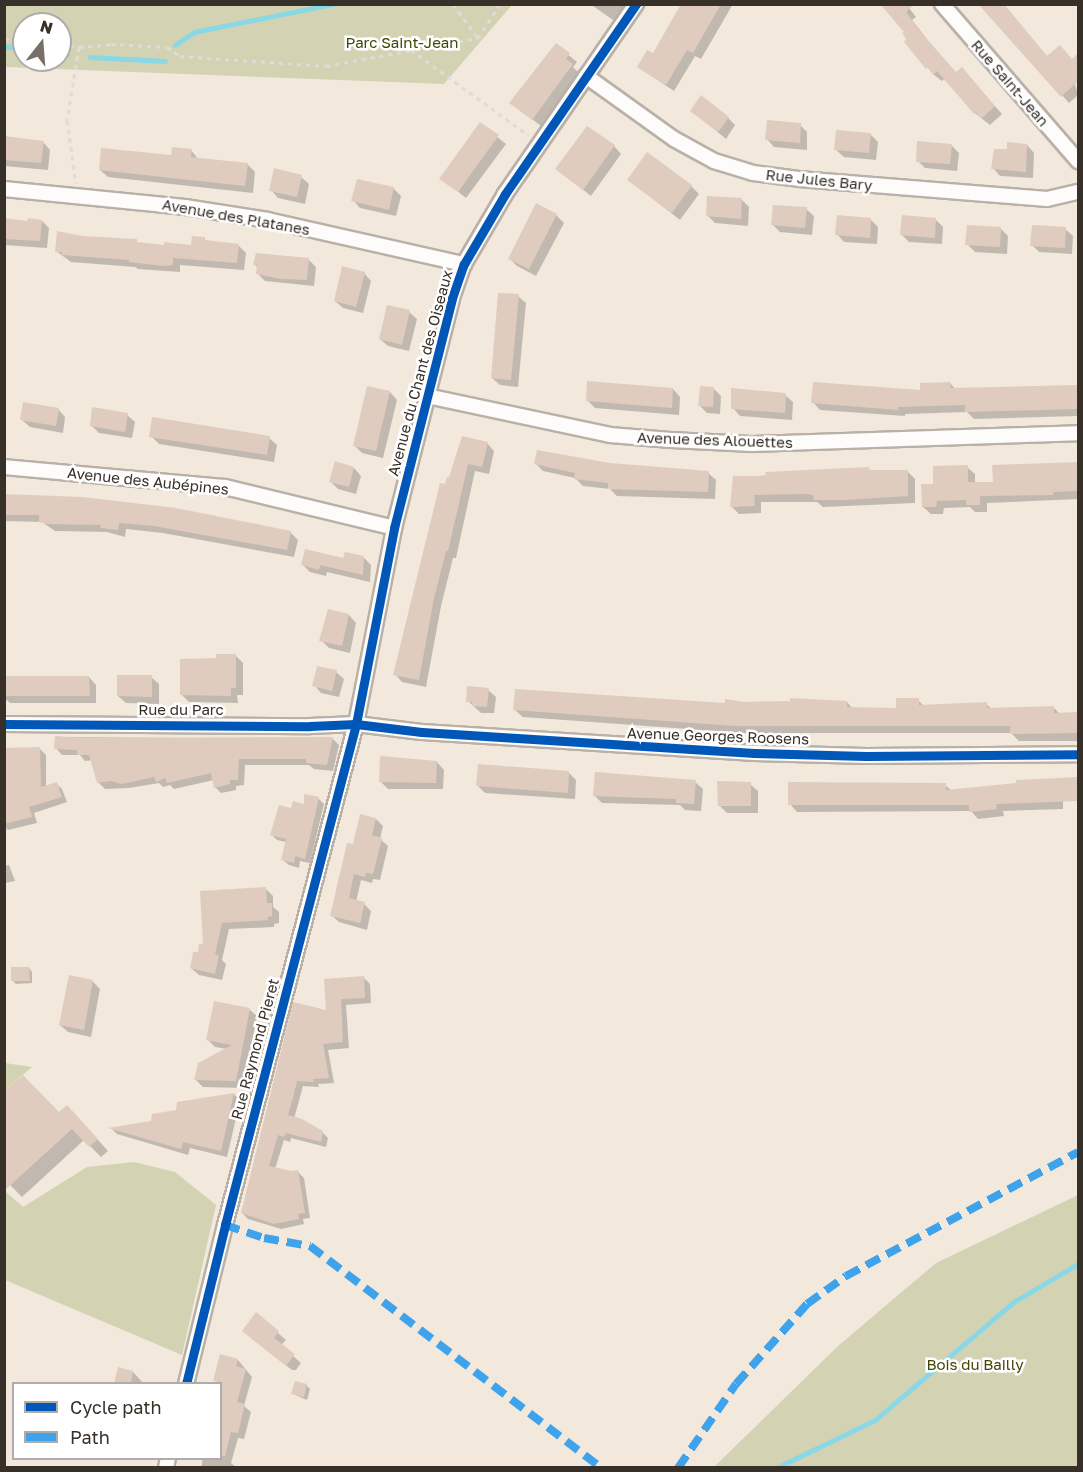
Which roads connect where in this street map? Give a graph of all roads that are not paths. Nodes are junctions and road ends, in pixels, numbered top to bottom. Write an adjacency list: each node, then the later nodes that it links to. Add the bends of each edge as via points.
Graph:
1 (636, 4): 3 (street, Avenue du Chant des Oiseaux)
2 (942, 4): 4 (street, Rue Saint-Jean)
3 (586, 76): 6 (street, Rue Jules Bary, via 674,139 714,161 753,173 1047,199); 7 (street, Avenue du Chant des Oiseaux, via 505,194)
4 (1077, 159)
5 (4, 189): 7 (street, Avenue des Platanes, via 185,207 267,220)
6 (1078, 192)
7 (465, 264): 8 (street, Avenue du Chant des Oiseaux, via 452,298)
8 (427, 396): 9 (street, Avenue des Alouettes, via 610,435 671,440 752,444); 11 (street, Avenue du Chant des Oiseaux)
9 (1078, 433)
10 (4, 467): 11 (street, Avenue des Aubépines, via 225,486)
11 (394, 528): 13 (street, Avenue du Chant des Oiseaux)
12 (4, 724): 13 (street, Rue du Parc)
13 (357, 724): 14 (street, Avenue Georges Roosens, via 446,734 743,753); 15 (street, Rue Raymond Pieret)
14 (1078, 754)
15 (186, 1382)

